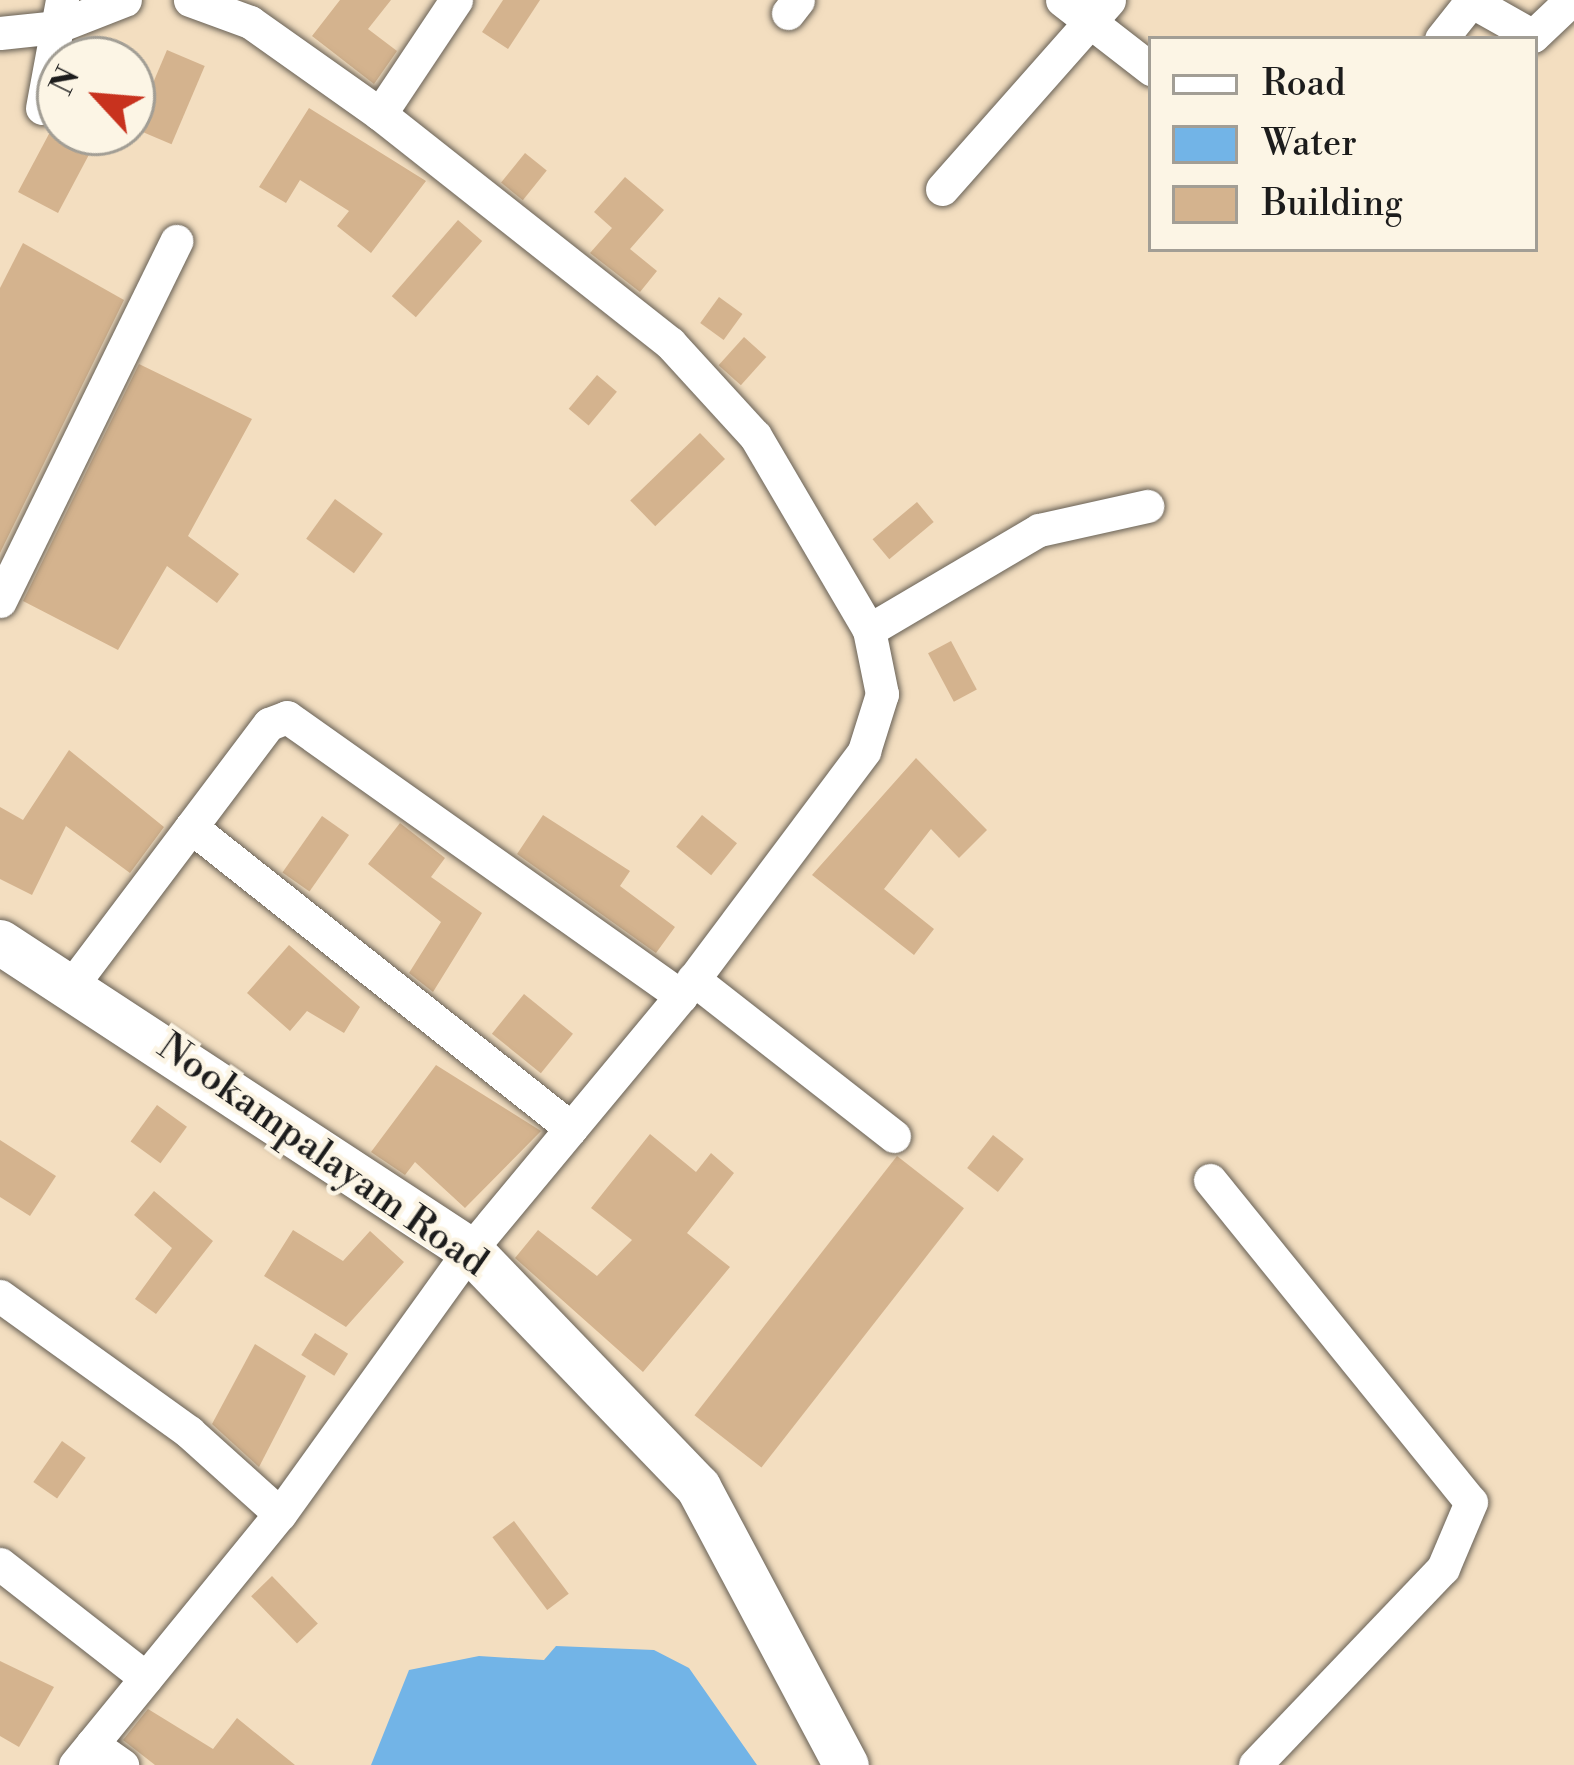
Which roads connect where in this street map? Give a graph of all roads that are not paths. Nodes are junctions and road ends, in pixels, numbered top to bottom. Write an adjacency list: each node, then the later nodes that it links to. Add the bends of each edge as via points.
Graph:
1 (125, 0): 8 (street)
2 (190, 0): 12 (street, via 250,22)
3 (456, 0): 12 (street)
4 (1062, 0): 7 (street)
5 (1571, 0): 6 (street, via 1533,36)
6 (1472, 1): 10 (street)
7 (1100, 11): 11 (street); 13 (street)
8 (59, 14): 9 (street)
9 (0, 33)
10 (1443, 36)
11 (1148, 66)
12 (380, 114): 17 (street, via 670,343 755,436)
13 (942, 189)
14 (176, 241): 16 (street)
15 (1147, 506): 17 (street, via 1040,530)
16 (0, 602)
17 (869, 630): 21 (street, via 882,694 864,751)
18 (191, 827): 20 (street); 21 (street, via 269,724 287,717); 22 (street)
19 (0, 942): 20 (street, Nookampalayam Road)
20 (72, 985): 25 (street, Nookampalayam Road)
21 (687, 988): 22 (street); 23 (street)
22 (571, 1128): 25 (street)
23 (895, 1136)
24 (1210, 1180): 33 (street, via 1471,1502 1443,1568)
25 (470, 1250): 27 (street); 32 (street, Nookampalayam Road, via 698,1486)
26 (0, 1296): 27 (street, via 189,1432)
27 (280, 1514): 29 (street)
28 (0, 1564): 29 (street)
29 (146, 1678): 30 (street)
30 (84, 1754): 31 (street)
31 (122, 1765)
32 (846, 1765)
33 (1255, 1765)

